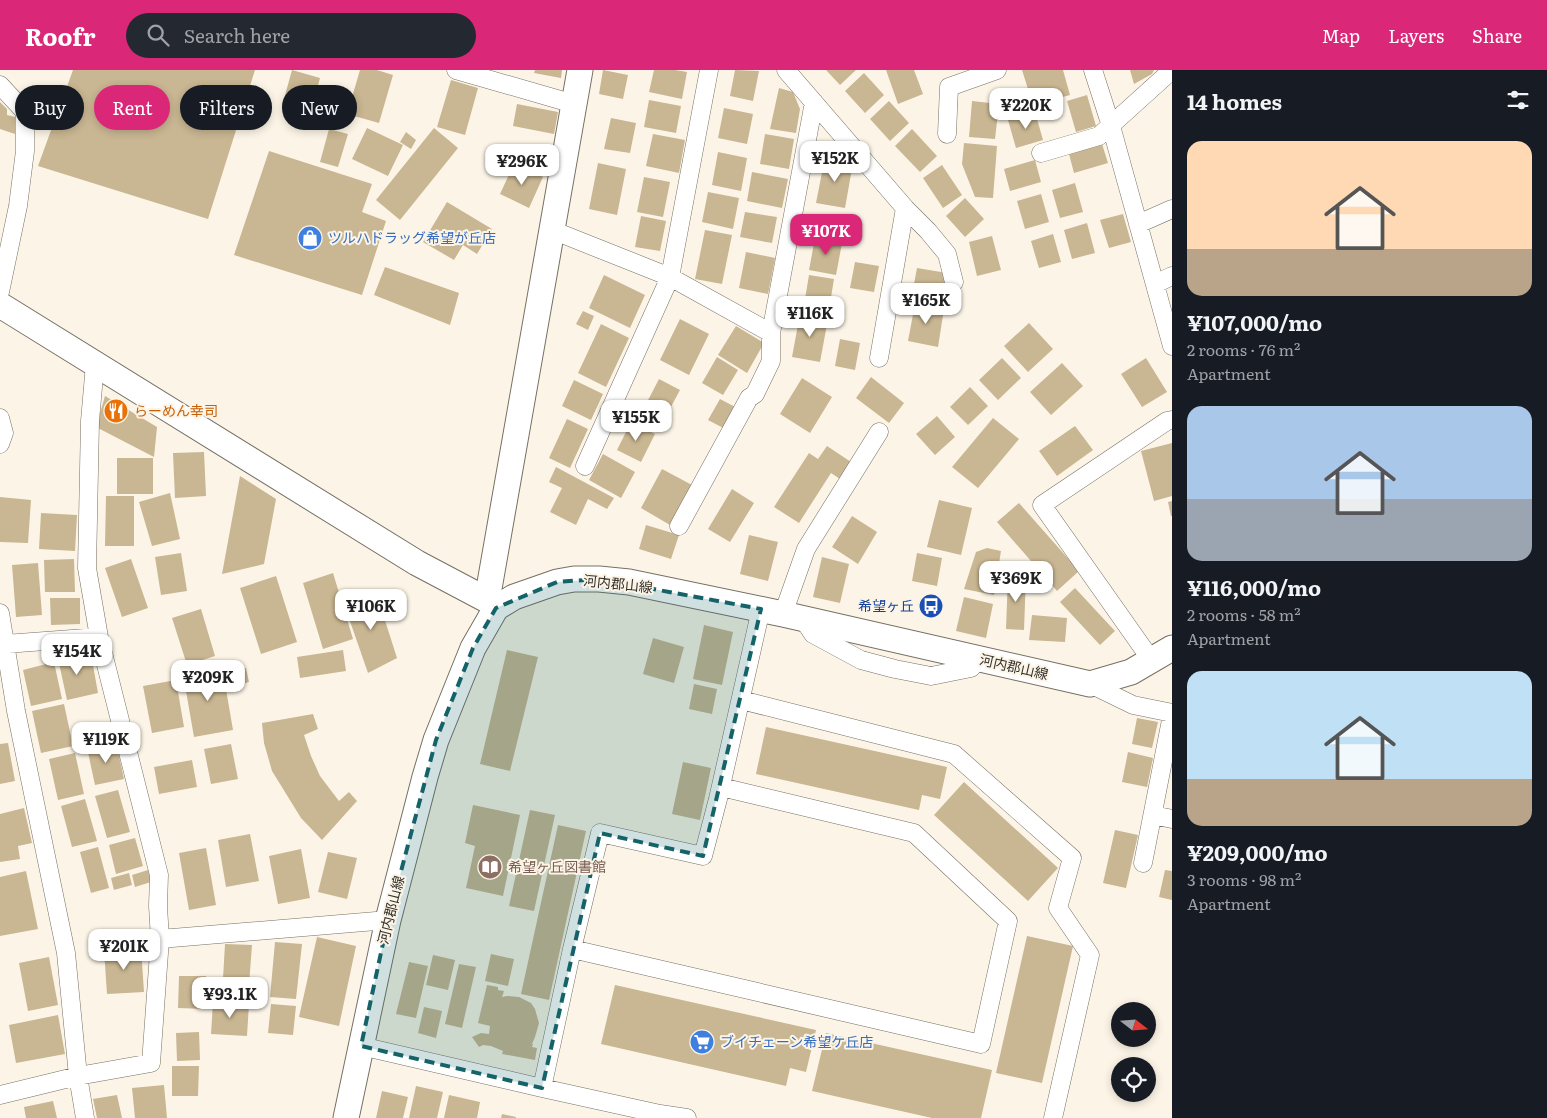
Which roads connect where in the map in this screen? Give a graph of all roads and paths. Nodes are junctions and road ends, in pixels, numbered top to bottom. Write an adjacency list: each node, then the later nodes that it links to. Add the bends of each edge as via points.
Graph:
1 (456, 70): 10 (street)
2 (580, 70): 10 (main road)
3 (709, 70): 19 (street)
4 (786, 70): 9 (street)
5 (997, 70): 12 (street, via 949,87)
6 (1093, 70): 11 (street)
7 (1172, 70): 11 (street)
8 (0, 85): 22 (street, via 25,112 25,151 18,206)
9 (814, 102): 14 (street); 24 (street)
10 (574, 104): 17 (main road)
11 (1111, 126): 13 (street, via 1099,136); 16 (street)
12 (947, 134)
13 (1041, 153)
14 (905, 208): 20 (street, via 946,254); 26 (street)
15 (1172, 209): 16 (street)
16 (1138, 224): 21 (street)
17 (552, 230): 19 (street); 34 (main road)
18 (1172, 276): 21 (street)
19 (670, 277): 24 (street); 32 (street)
20 (954, 282)
21 (1155, 284): 25 (street)
22 (0, 292)
23 (0, 305): 27 (main road)
24 (772, 333): 33 (street, via 772,362)
25 (1172, 343)
26 (879, 358)
27 (95, 364): 34 (main road, via 417,563); 37 (street, via 90,421 87,568)
28 (0, 418): 31 (street, via 4,433)
29 (1172, 420): 39 (street, via 1042,505)
30 (879, 432): 36 (street, via 806,549)
31 (0, 444)
32 (585, 466)
33 (679, 526)
34 (491, 604): 36 (main road, 河内郡山線, via 557,582 599,579 629,582); 47 (main road, 河内郡山線, via 436,740)
35 (0, 613): 38 (street)
36 (782, 614): 40 (main road, 河内郡山線); 41 (street)
37 (99, 637): 38 (street); 48 (street, via 159,875)
38 (5, 644): 51 (street, via 66,953)
39 (1162, 654): 40 (main road, 河内郡山線, via 1131,672)
40 (1090, 684): 42 (street, via 1133,705)
41 (741, 700): 43 (street); 58 (street, via 954,754 1072,858 1058,908 1090,955)
42 (1172, 714): 44 (street)
43 (721, 786): 49 (street, via 703,856 600,833); 49 (street, via 914,833 1008,921 981,1044)
44 (1153, 815): 45 (street); 46 (street)
45 (1172, 819)
46 (1144, 863)
47 (388, 920): 48 (street); 50 (main road, 河内郡山線)
48 (160, 939): 51 (street, via 151,1063)
49 (572, 948): 52 (street)
50 (361, 1046): 52 (street); 56 (main road, 河内郡山線)
51 (78, 1076): 53 (street); 55 (street)
52 (542, 1088): 54 (street)
53 (0, 1094)
54 (659, 1116): 57 (street)
55 (84, 1118)
56 (346, 1118)
57 (687, 1118)
58 (1053, 1118)

